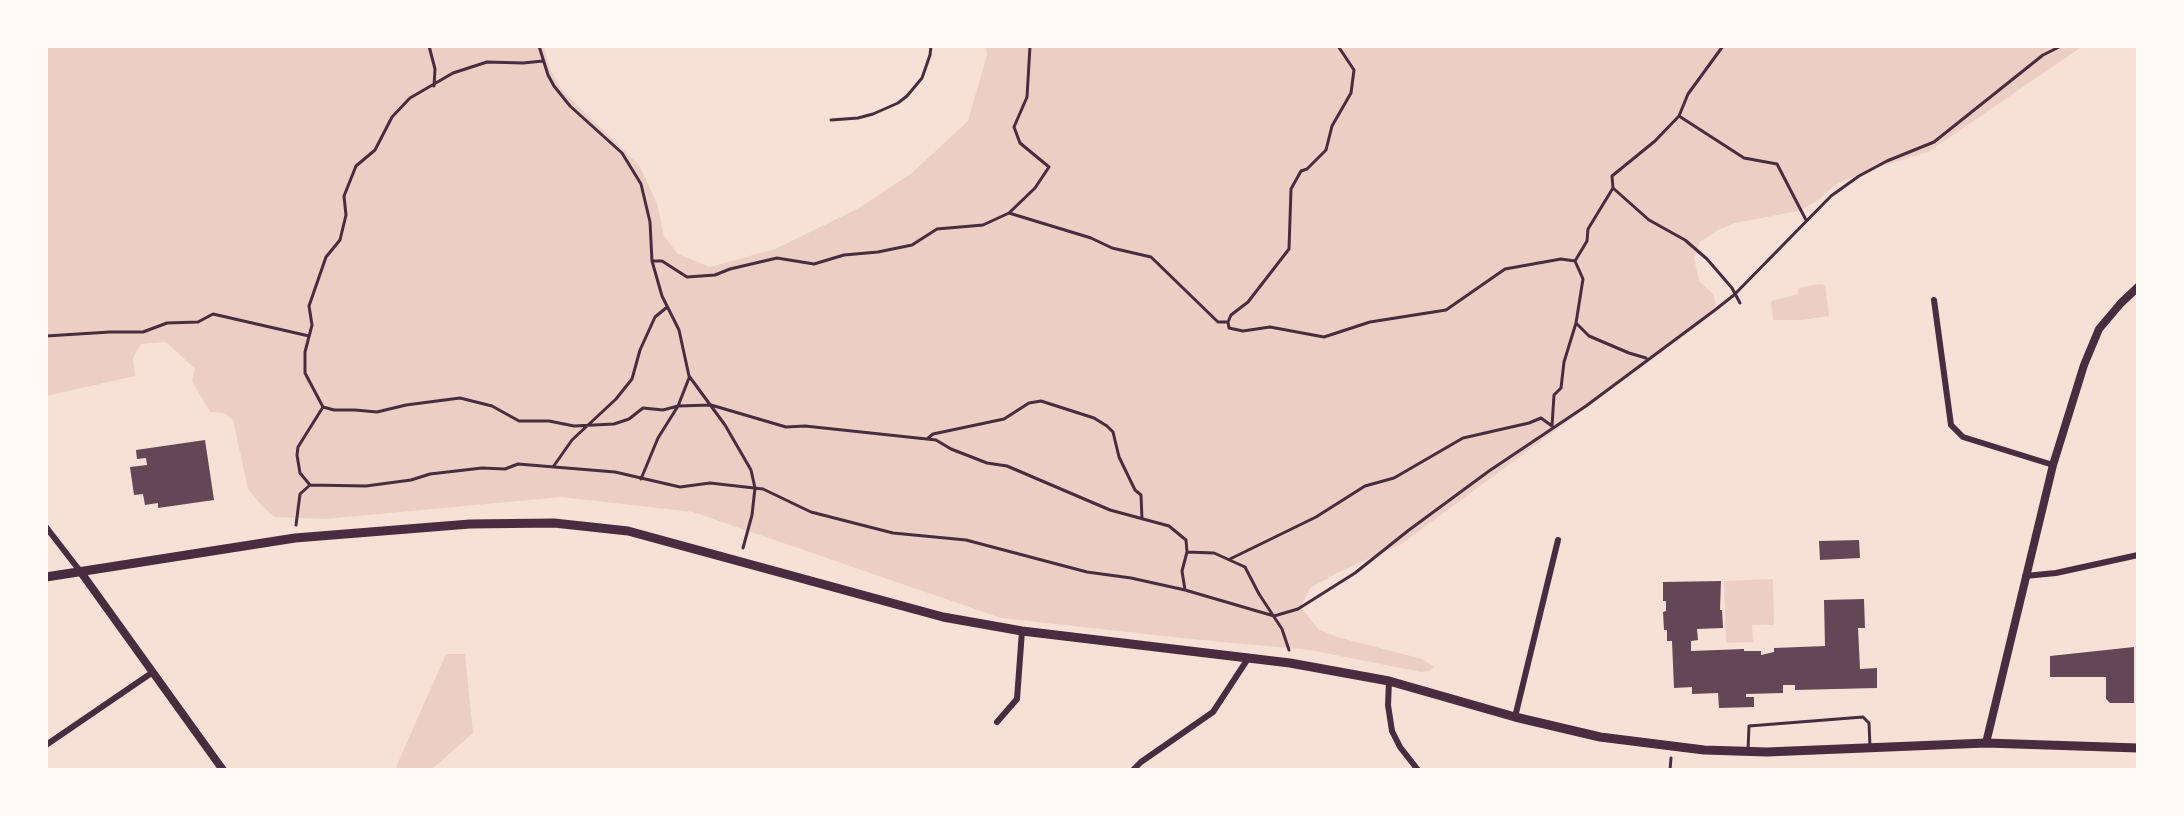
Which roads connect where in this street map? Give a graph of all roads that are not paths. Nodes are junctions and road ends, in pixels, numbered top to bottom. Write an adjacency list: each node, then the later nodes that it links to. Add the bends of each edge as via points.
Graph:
1 (2138, 287): 3 (street, via 2099,329)
2 (1934, 300): 3 (street, via 1951,425 1963,437)
3 (2053, 465): 8 (street)
4 (46, 527): 7 (street)
5 (1558, 540): 14 (street)
6 (2138, 555): 8 (street)
7 (80, 571): 9 (main road); 10 (main road, via 295,538 554,523 628,531 930,614); 12 (street)
8 (2025, 576): 16 (street)
9 (46, 577)
10 (1022, 631): 11 (main road); 15 (street, via 1017,699)
11 (1249, 657): 13 (main road); 21 (street, via 1213,712)
12 (153, 672): 17 (street); 22 (street)
13 (1389, 681): 14 (main road); 25 (street, via 1392,731)
14 (1515, 717): 20 (main road, via 1600,737)
15 (997, 722)
16 (1986, 743): 18 (main road); 19 (main road)
17 (46, 745)
18 (1870, 747): 20 (main road); 20 (lane, via 1869,723 1863,717 1749,726)
19 (2138, 748)
20 (1748, 752)
21 (1141, 762): 23 (street); 24 (street)
22 (223, 770)
23 (1133, 770)
24 (1147, 770)
25 (1418, 770)

